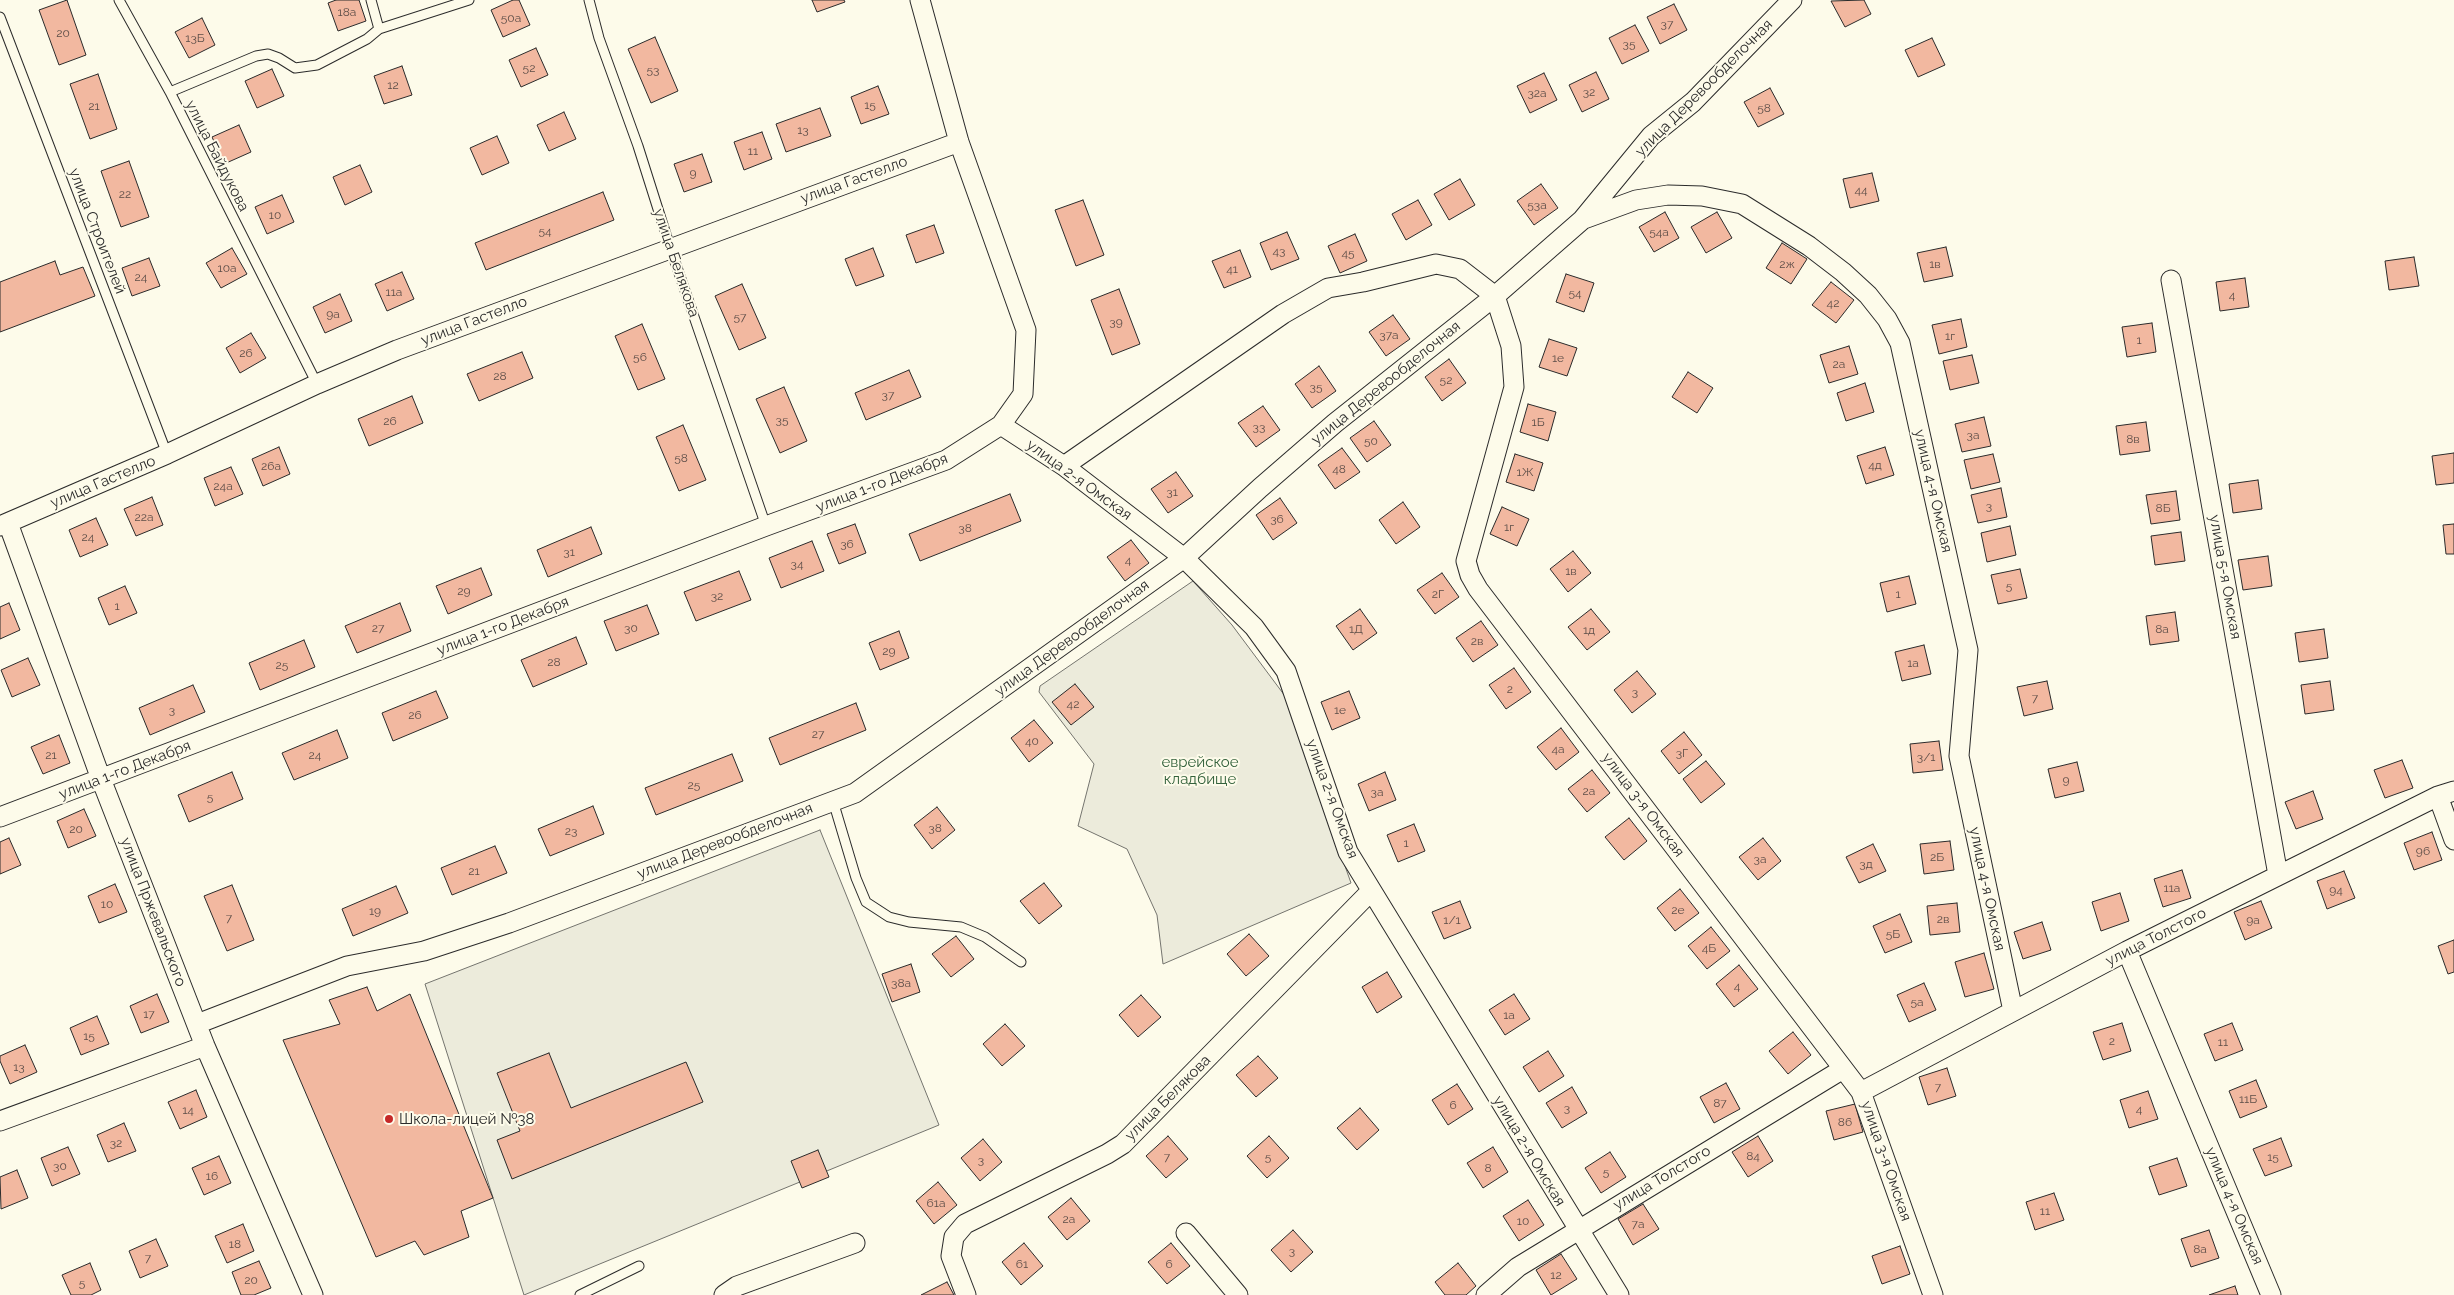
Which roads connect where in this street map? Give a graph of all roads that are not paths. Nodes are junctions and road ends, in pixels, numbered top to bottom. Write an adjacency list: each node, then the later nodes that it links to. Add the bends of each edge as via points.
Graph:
1 (119, 0): 9 (lane)
2 (371, 0): 8 (lane)
3 (469, 0): 8 (lane, улица Байдукова)
4 (589, 0): 12 (lane, улица Белякова)
5 (920, 0): 10 (street)
6 (1792, 0): 11 (street, улица Деревообделочная, via 1693,102 1651,136)
7 (0, 18): 17 (lane, улица Строителей)
8 (379, 29): 9 (lane, улица Байдукова, via 367,39 317,65 295,68 273,56 256,56)
9 (170, 92): 15 (lane, улица Байдукова)
10 (959, 142): 12 (street, улица Гастелло); 16 (street, via 1026,330 1023,394)
11 (1582, 220): 14 (street, улица Деревообделочная); 31 (street, улица 4-я Омская, via 1636,200 1668,194 1702,196 1742,204 1809,246 1843,272 1868,295 1887,319 1900,343 1968,650 1958,756)
12 (670, 247): 15 (street, улица Гастелло); 20 (lane, улица Белякова)
13 (2171, 280): 27 (street, улица 5-я Омская)
14 (1495, 296): 18 (street, via 1460,269 1436,264 1328,288 1275,319); 21 (street, улица Деревообделочная, via 1335,423); 34 (street, улица 3-я Омская, via 1511,346 1514,388 1466,561 1470,575 1478,590)
15 (316, 384): 17 (street, улица Гастелло)
16 (1001, 425): 18 (street, улица 2-я Омская); 20 (street, улица 1-го Декабря, via 946,460)
17 (167, 454): 19 (street, улица Гастелло)
18 (1064, 466): 21 (street, улица 2-я Омская)
19 (4, 525): 22 (street, улица Пржевальского)
20 (766, 526): 22 (street, улица 1-го Декабря)
21 (1184, 558): 24 (street, улица Деревообделочная, via 854,793); 28 (street, улица 2-я Омская, via 1254,627 1286,671 1348,852)
22 (101, 779): 25 (street, улица 1-го Декабря); 32 (street, улица Пржевальского)
23 (2446, 793): 26 (street); 27 (street, улица Толстого)
24 (833, 800): 30 (lane, via 866,902 889,917 961,927 985,938); 32 (street, улица Деревообделочная, via 509,924 424,951 347,966)
25 (0, 817)
26 (2454, 840)
27 (2278, 875): 29 (street, улица Толстого)
28 (1370, 891): 37 (street, улица 2-я Омская); 44 (street, улица Белякова, via 1123,1144 965,1224 954,1237 951,1256)
29 (2126, 951): 31 (street, улица Толстого); 49 (street, улица 4-я Омская)
30 (1021, 962)
31 (2013, 1011): 35 (street, улица Толстого)
32 (197, 1024): 33 (street, улица Пржевальского)
33 (205, 1046): 36 (street); 41 (street, улица Пржевальского)
34 (1843, 1068): 35 (street, улица 3-я Омская); 37 (street, улица Толстого)
35 (1861, 1092): 48 (street, улица 3-я Омская)
36 (0, 1121)
37 (1578, 1230): 46 (street, улица Толстого, via 1518,1267); 47 (street, улица 2-я Омская)
38 (1186, 1233): 45 (street)
39 (855, 1243): 43 (street, via 737,1286)
40 (640, 1266): 42 (lane)
41 (313, 1295)
42 (580, 1295)
43 (724, 1295)
44 (966, 1295)
45 (1238, 1295)
46 (1486, 1295)
47 (1619, 1295)
48 (1933, 1295)
49 (2272, 1295)

